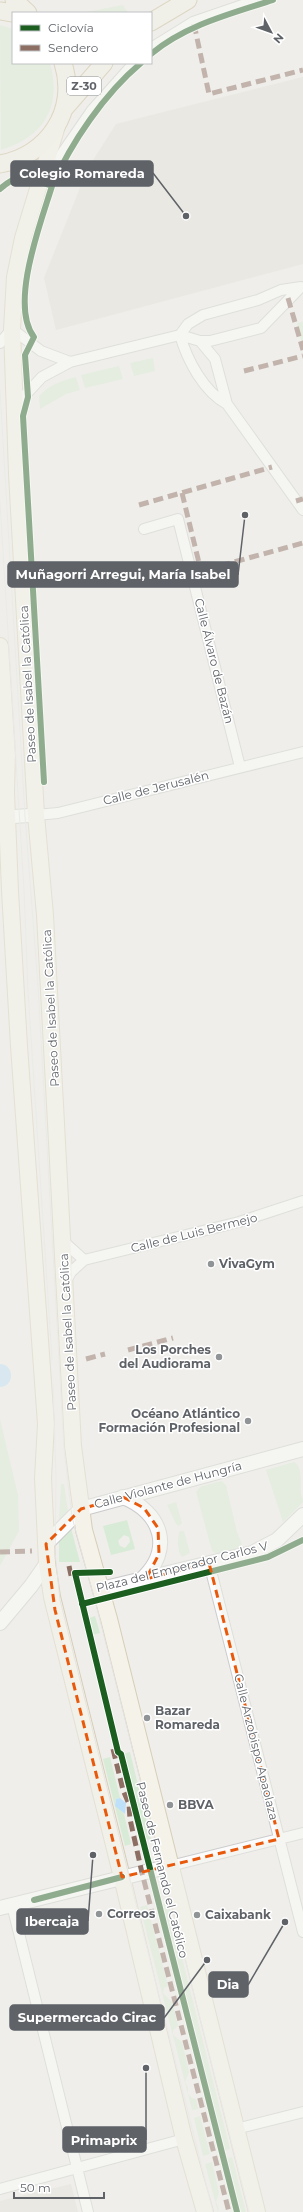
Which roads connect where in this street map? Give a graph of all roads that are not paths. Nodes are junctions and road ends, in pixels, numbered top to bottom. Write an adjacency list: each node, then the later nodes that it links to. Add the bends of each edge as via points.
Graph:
1 (14, 0): 4 (highway); 6 (highway)
2 (188, 0): 8 (highway)
3 (257, 0): 9 (street, via 193,22)
4 (0, 3)
5 (0, 11): 7 (highway)
6 (27, 12)
7 (12, 14)
8 (152, 21)
9 (152, 47)
10 (64, 64): 13 (highway, via 68,84)
11 (103, 64): 13 (highway, Z-30)
12 (133, 64): 15 (street)
13 (64, 109): 14 (highway)
14 (57, 126): 16 (main road, Paseo de Isabel la Católica); 17 (highway)
15 (72, 137): 16 (street); 19 (street)
16 (52, 144): 17 (street); 19 (main road, Paseo de Isabel la Católica)
17 (32, 152): 18 (highway)
18 (0, 164)
19 (41, 182): 21 (main road, Paseo de Isabel la Católica, via 26,225 17,263 12,300)
20 (301, 287): 22 (street, via 281,290 258,300 203,315 191,321); 23 (street, via 264,326)
21 (12, 328): 25 (street); 27 (street, via 36,349); 29 (main road, Paseo de Isabel la Católica)
22 (180, 335): 24 (street); 27 (street); 28 (street, via 194,368 214,394)
23 (221, 339): 24 (street); 26 (street)
24 (200, 341): 26 (street)
25 (0, 343)
26 (215, 359): 28 (street)
27 (70, 362): 29 (street, via 42,377)
28 (227, 404): 30 (street)
29 (15, 406): 35 (main road, Paseo de Isabel la Católica)
30 (303, 510)
31 (144, 529): 34 (street, Calle Álvaro de Bazán, via 178,519)
32 (0, 646): 36 (main road, Paseo de Isabel la Católica, via 7,755)
33 (303, 752): 34 (street, Calle de Jerusalén)
34 (240, 767): 35 (street, Calle de Jerusalén, via 58,813)
35 (36, 815): 36 (street, Calle de Jerusalén); 38 (main road, Paseo de Isabel la Católica, via 46,922)
36 (4, 816): 46 (main road, Paseo de Isabel la Católica, via 46,1424 43,1478)
37 (303, 1201): 39 (street, Calle de Luis Bermejo, via 244,1220)
38 (63, 1241): 39 (street); 40 (main road, Paseo de Isabel la Católica)
39 (84, 1260): 40 (street, via 71,1272)
40 (64, 1284): 44 (main road, Paseo de Isabel la Católica, via 73,1446)
41 (296, 1451): 42 (main road); 43 (main road, Calle Violante de Hungría)
42 (303, 1460)
43 (123, 1497): 44 (main road, Calle Violante de Hungría); 49 (main road, via 149,1513 160,1534 157,1560)
44 (81, 1508): 46 (main road, Calle Violante de Hungría); 50 (main road, Paseo de Isabel la Católica, via 84,1530)
45 (302, 1515): 47 (main road, via 270,1544 252,1552)
46 (46, 1544): 48 (main road, Paseo de Isabel la Católica)
47 (209, 1563): 49 (main road); 53 (street, Calle Arzobispo Apaolaza)
48 (47, 1564): 51 (main road); 55 (main road, via 55,1610)
49 (141, 1580): 50 (main road)
50 (101, 1589): 54 (main road, Paseo de Fernando el Católico)
51 (0, 1623)
52 (303, 1832): 53 (street)
53 (279, 1839): 54 (street); 57 (street, Calle Arzobispo Apaolaza)
54 (170, 1866): 55 (main road); 59 (main road, Paseo de Fernando el Católico)
55 (122, 1877): 56 (main road); 60 (main road)
56 (6, 1907): 61 (street)
57 (303, 1932)
58 (303, 2112): 59 (street)
59 (236, 2129): 65 (main road, Paseo de Fernando el Católico)
60 (184, 2139): 61 (street); 64 (main road)
61 (77, 2168): 62 (street); 63 (street)
62 (0, 2189)
63 (88, 2212)
64 (205, 2212)
65 (256, 2212)

